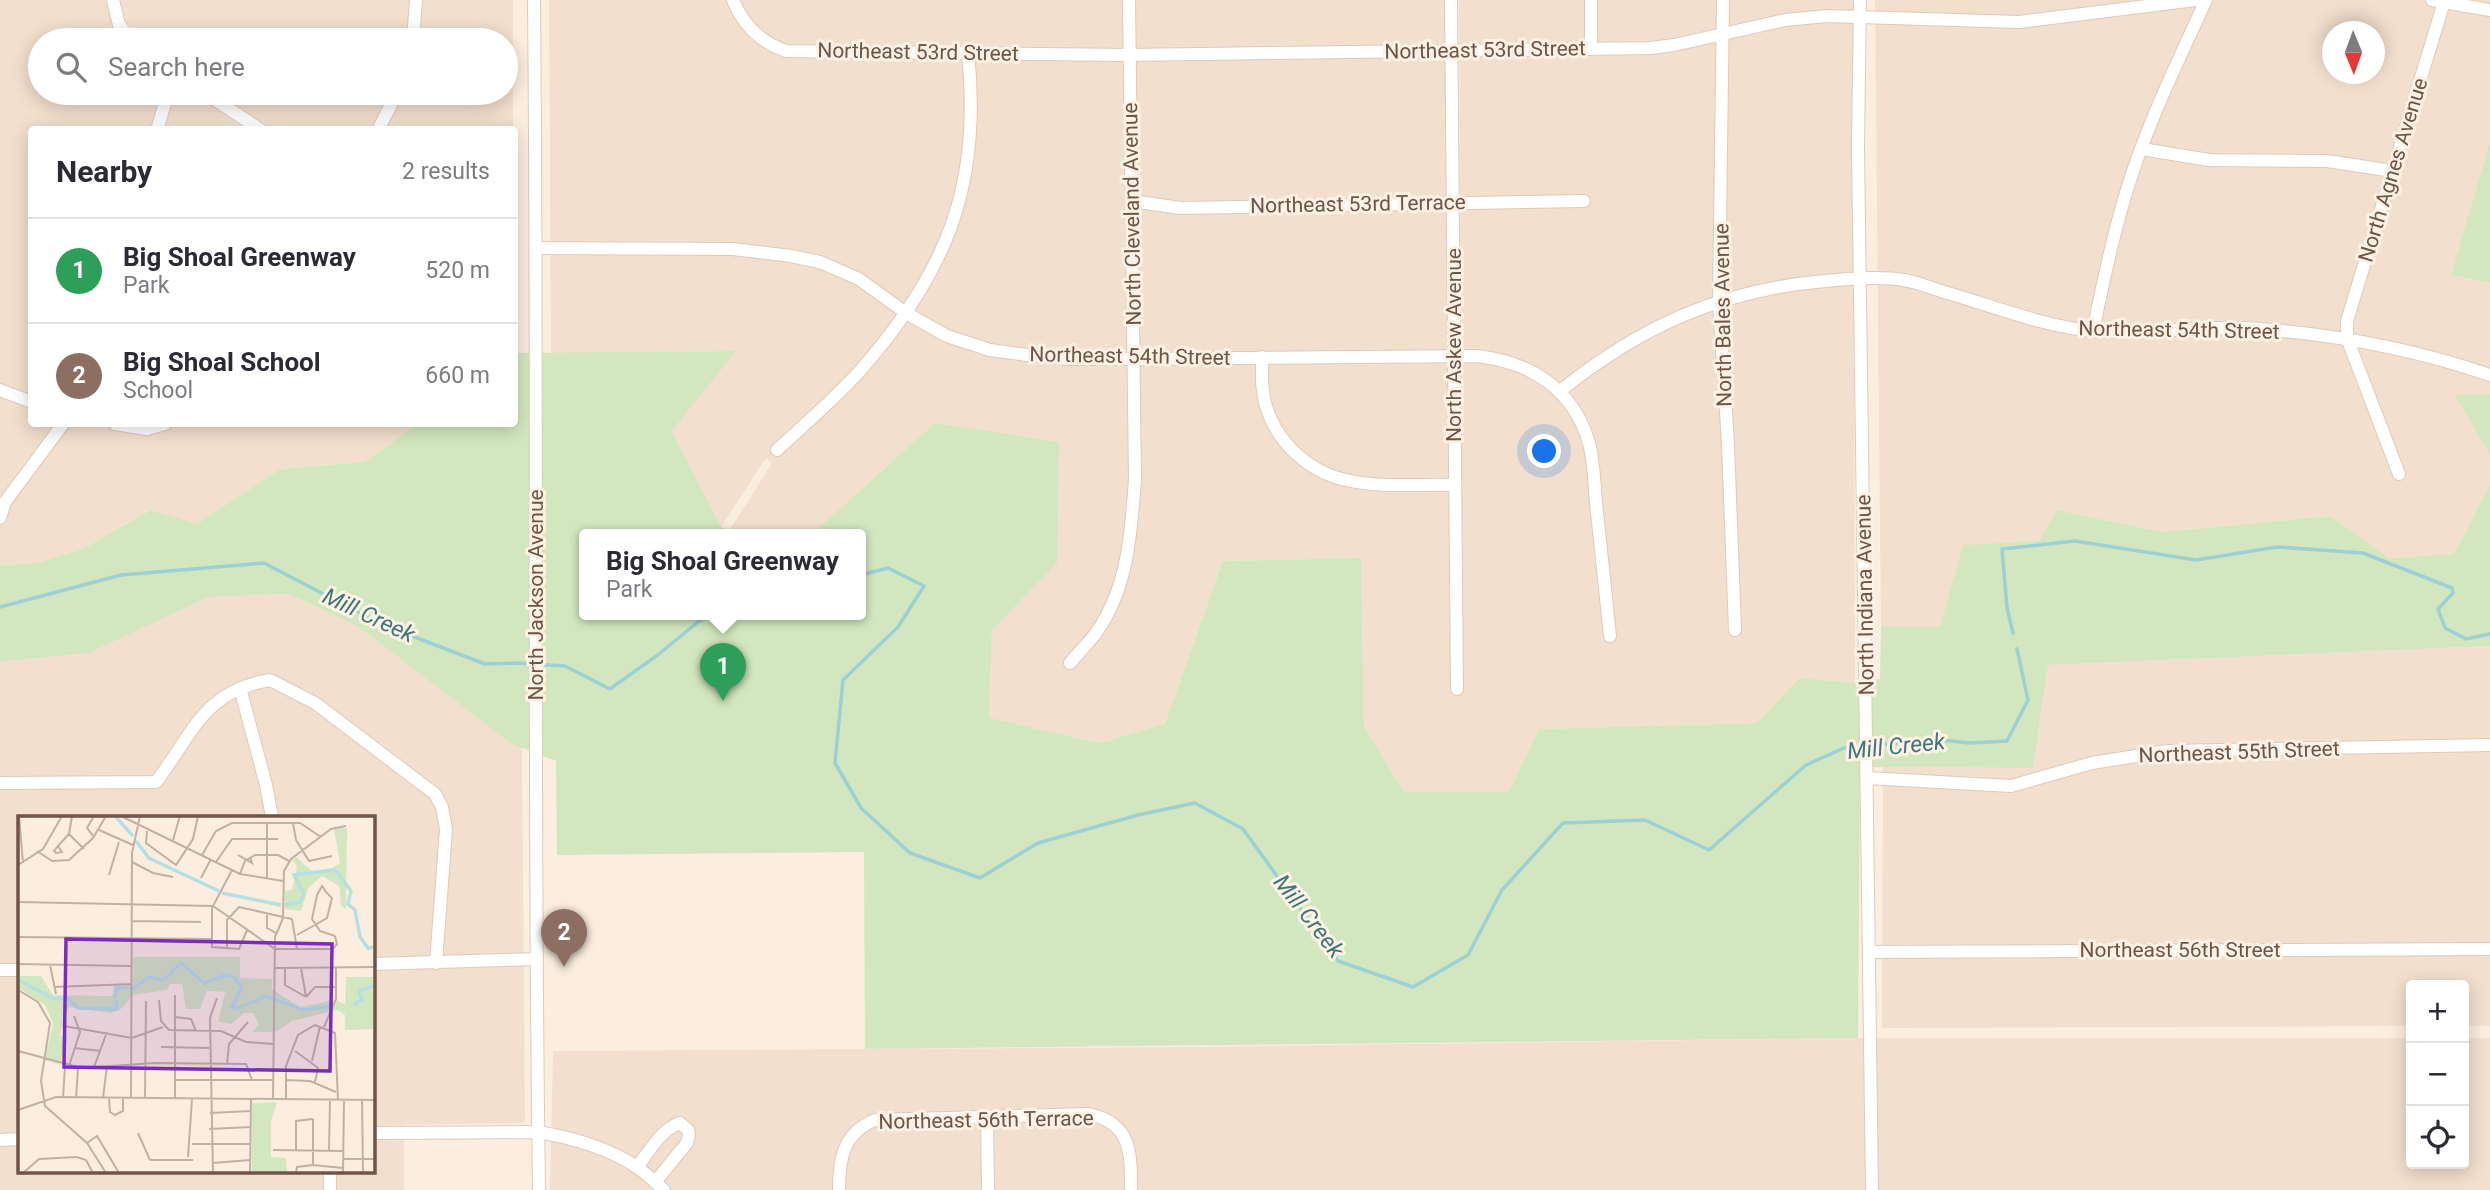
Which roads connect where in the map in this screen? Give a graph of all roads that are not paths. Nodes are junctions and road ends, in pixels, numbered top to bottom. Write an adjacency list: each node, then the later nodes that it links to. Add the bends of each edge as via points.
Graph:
1 (113, 0): 17 (street)
2 (416, 0): 18 (street)
3 (534, 0): 35 (street, North Jackson Avenue)
4 (733, 0): 22 (street, Northeast 53rd Street, via 746,24 786,51)
5 (1129, 0): 23 (street, North Cleveland Avenue)
6 (1451, 0): 21 (street, North Askew Avenue)
7 (1591, 0): 20 (street)
8 (1723, 0): 19 (street, North Bales Avenue)
9 (1860, 0): 16 (street, North Indiana Avenue)
10 (2085, 0): 15 (street)
11 (2195, 0): 15 (street, Northeast 53rd Street)
12 (2206, 0): 30 (street)
13 (2438, 1): 14 (street); 31 (street, North Agnes Avenue)
14 (2481, 5)
15 (2086, 14): 16 (street, Northeast 53rd Street, via 2019,22)
16 (1860, 17): 19 (street, Northeast 53rd Street, via 1785,20); 36 (street, North Indiana Avenue)
17 (122, 28)
18 (414, 28)
19 (1723, 34): 20 (street, Northeast 53rd Street, via 1651,48); 37 (street, North Bales Avenue)
20 (1591, 49): 21 (street, Northeast 53rd Street)
21 (1452, 50): 23 (street, Northeast 53rd Street); 34 (street, North Askew Avenue)
22 (968, 53): 23 (street, Northeast 53rd Street); 38 (street, via 970,131 963,186 948,239)
23 (1129, 55): 32 (street, North Cleveland Avenue)
24 (164, 105): 27 (street)
25 (223, 105): 28 (street)
26 (391, 105): 29 (street)
27 (158, 126)
28 (255, 126)
29 (380, 126)
30 (2142, 149): 31 (street, via 2209,160 2327,160); 39 (street, via 2110,249)
31 (2393, 171): 40 (street, North Agnes Avenue, via 2347,321)
32 (1132, 201): 34 (street, Northeast 53rd Terrace, via 1180,208); 43 (street, North Cleveland Avenue)
33 (1584, 201): 34 (street, Northeast 53rd Terrace)
34 (1453, 202): 41 (street, North Askew Avenue)
35 (536, 248): 38 (street, Northeast 54th Street, via 732,249 791,256 820,262 859,279); 66 (street, North Jackson Avenue)
36 (1861, 278): 37 (street, Northeast 54th Street, via 1787,284); 39 (street, Northeast 54th Street, via 1905,280 2054,325); 61 (street, North Indiana Avenue)
37 (1719, 303): 46 (street, Northeast 54th Street, via 1647,331); 55 (street, North Bales Avenue)
38 (906, 313): 43 (street, Northeast 54th Street, via 947,336 990,349 1068,359); 51 (street, via 856,375)
39 (2093, 331): 40 (street, Northeast 54th Street, via 2245,328)
40 (2347, 338): 44 (street, Northeast 54th Street, via 2423,354); 52 (street)
41 (1454, 356): 42 (street, Northeast 54th Street); 46 (street, Northeast 54th Street, via 1511,362); 53 (street, North Askew Avenue)
42 (1262, 357): 43 (street, Northeast 54th Street); 53 (street, via 1271,420 1283,440 1305,461 1346,480)
43 (1134, 359): 57 (street, North Cleveland Avenue, via 1135,481 1126,562 1106,617)
44 (2490, 375)
45 (0, 390): 47 (street)
46 (1560, 391): 56 (street, via 1574,411 1591,455)
47 (28, 400)
48 (61, 427): 54 (street, via 5,502)
49 (134, 427): 50 (street)
50 (154, 427)
51 (777, 450)
52 (2399, 474)
53 (1454, 485): 59 (street, North Askew Avenue)
54 (0, 518)
55 (1735, 630)
56 (1610, 636)
57 (1070, 663)
58 (240, 688): 62 (street, via 212,704 199,718 156,782); 63 (street); 68 (street, via 271,680 303,695 435,794 446,829)
59 (1457, 689)
60 (2490, 745): 61 (street, Northeast 55th Street, via 2168,751 2092,763 2011,786)
61 (1867, 778): 65 (street, North Indiana Avenue)
62 (0, 783)
63 (272, 816)
64 (2490, 949): 65 (street, Northeast 56th Street)
65 (1870, 952): 84 (street, North Indiana Avenue)
66 (537, 959): 68 (street); 72 (street, North Jackson Avenue)
67 (374, 964): 68 (street)
68 (436, 964)
69 (0, 970): 70 (street)
70 (18, 970)
71 (987, 1117): 81 (street, Northeast 56th Terrace, via 875,1120 862,1126 849,1138 840,1162); 82 (street); 83 (street, Northeast 56th Terrace, via 1089,1114 1105,1118 1122,1134 1131,1158)
72 (538, 1132): 73 (street); 76 (street, via 581,1142); 80 (street, North Jackson Avenue)
73 (374, 1133)
74 (18, 1139): 75 (street)
75 (0, 1140)
76 (637, 1167): 78 (street); 78 (street, via 660,1137 680,1122 689,1135 687,1143)
77 (330, 1172): 79 (street)
78 (659, 1186)
79 (330, 1190)
80 (539, 1190)
81 (839, 1190)
82 (988, 1190)
83 (1131, 1190)
84 (1872, 1190)

